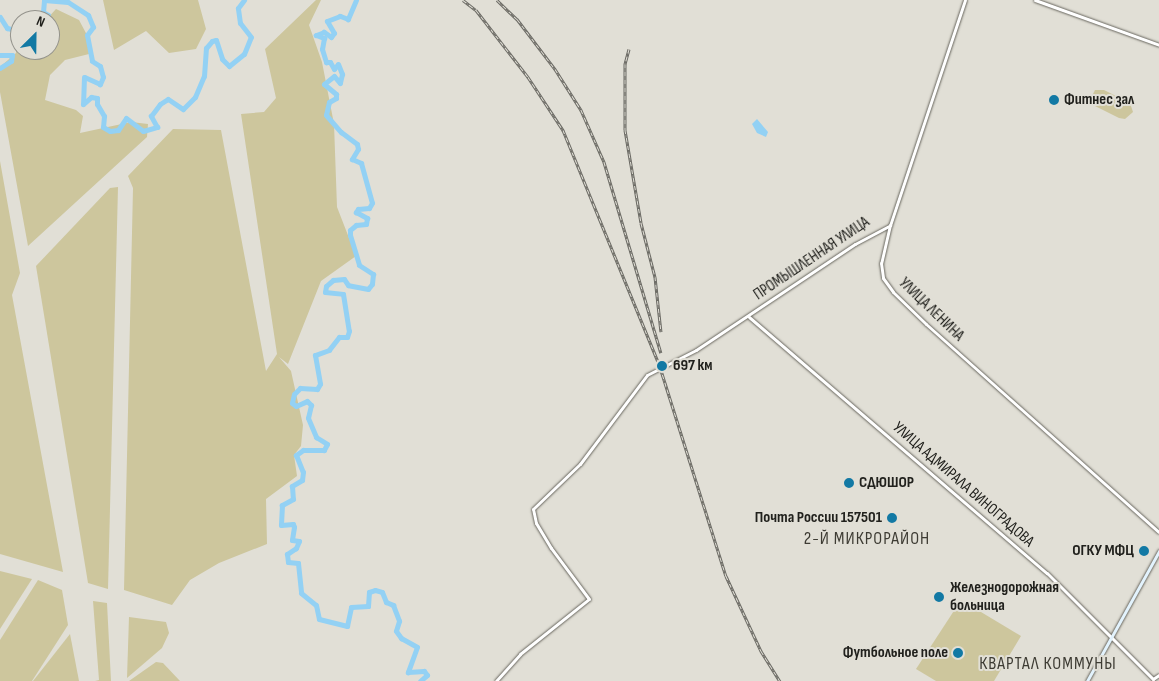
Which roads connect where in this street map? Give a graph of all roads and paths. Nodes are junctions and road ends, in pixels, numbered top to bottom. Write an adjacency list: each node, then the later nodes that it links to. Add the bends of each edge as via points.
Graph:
1 (965, 0): 4 (street, УЛИЦА ЛЕНИНА)
2 (1035, 0): 3 (street)
3 (1159, 45)
4 (890, 225): 5 (street, ПРОМЫШЛЕННАЯ УЛИЦА, via 855,244); 6 (street, УЛИЦА ЛЕНИНА, via 881,263 883,278 892,292)
5 (749, 317): 8 (street, УЛИЦА АДМИРАЛА ВИНОГРАДОВА, via 1047,573); 10 (street, ПРОМЫШЛЕННАЯ УЛИЦА, via 647,374 580,464 533,509 536,523 551,548 589,600 520,654)
6 (1159, 532)
7 (1159, 551): 8 (main road)
8 (1112, 636): 9 (street, УЛИЦА АДМИРАЛА ВИНОГРАДОВА, via 1153,679); 11 (main road)
9 (1159, 676)
10 (496, 681)
11 (1087, 681)

